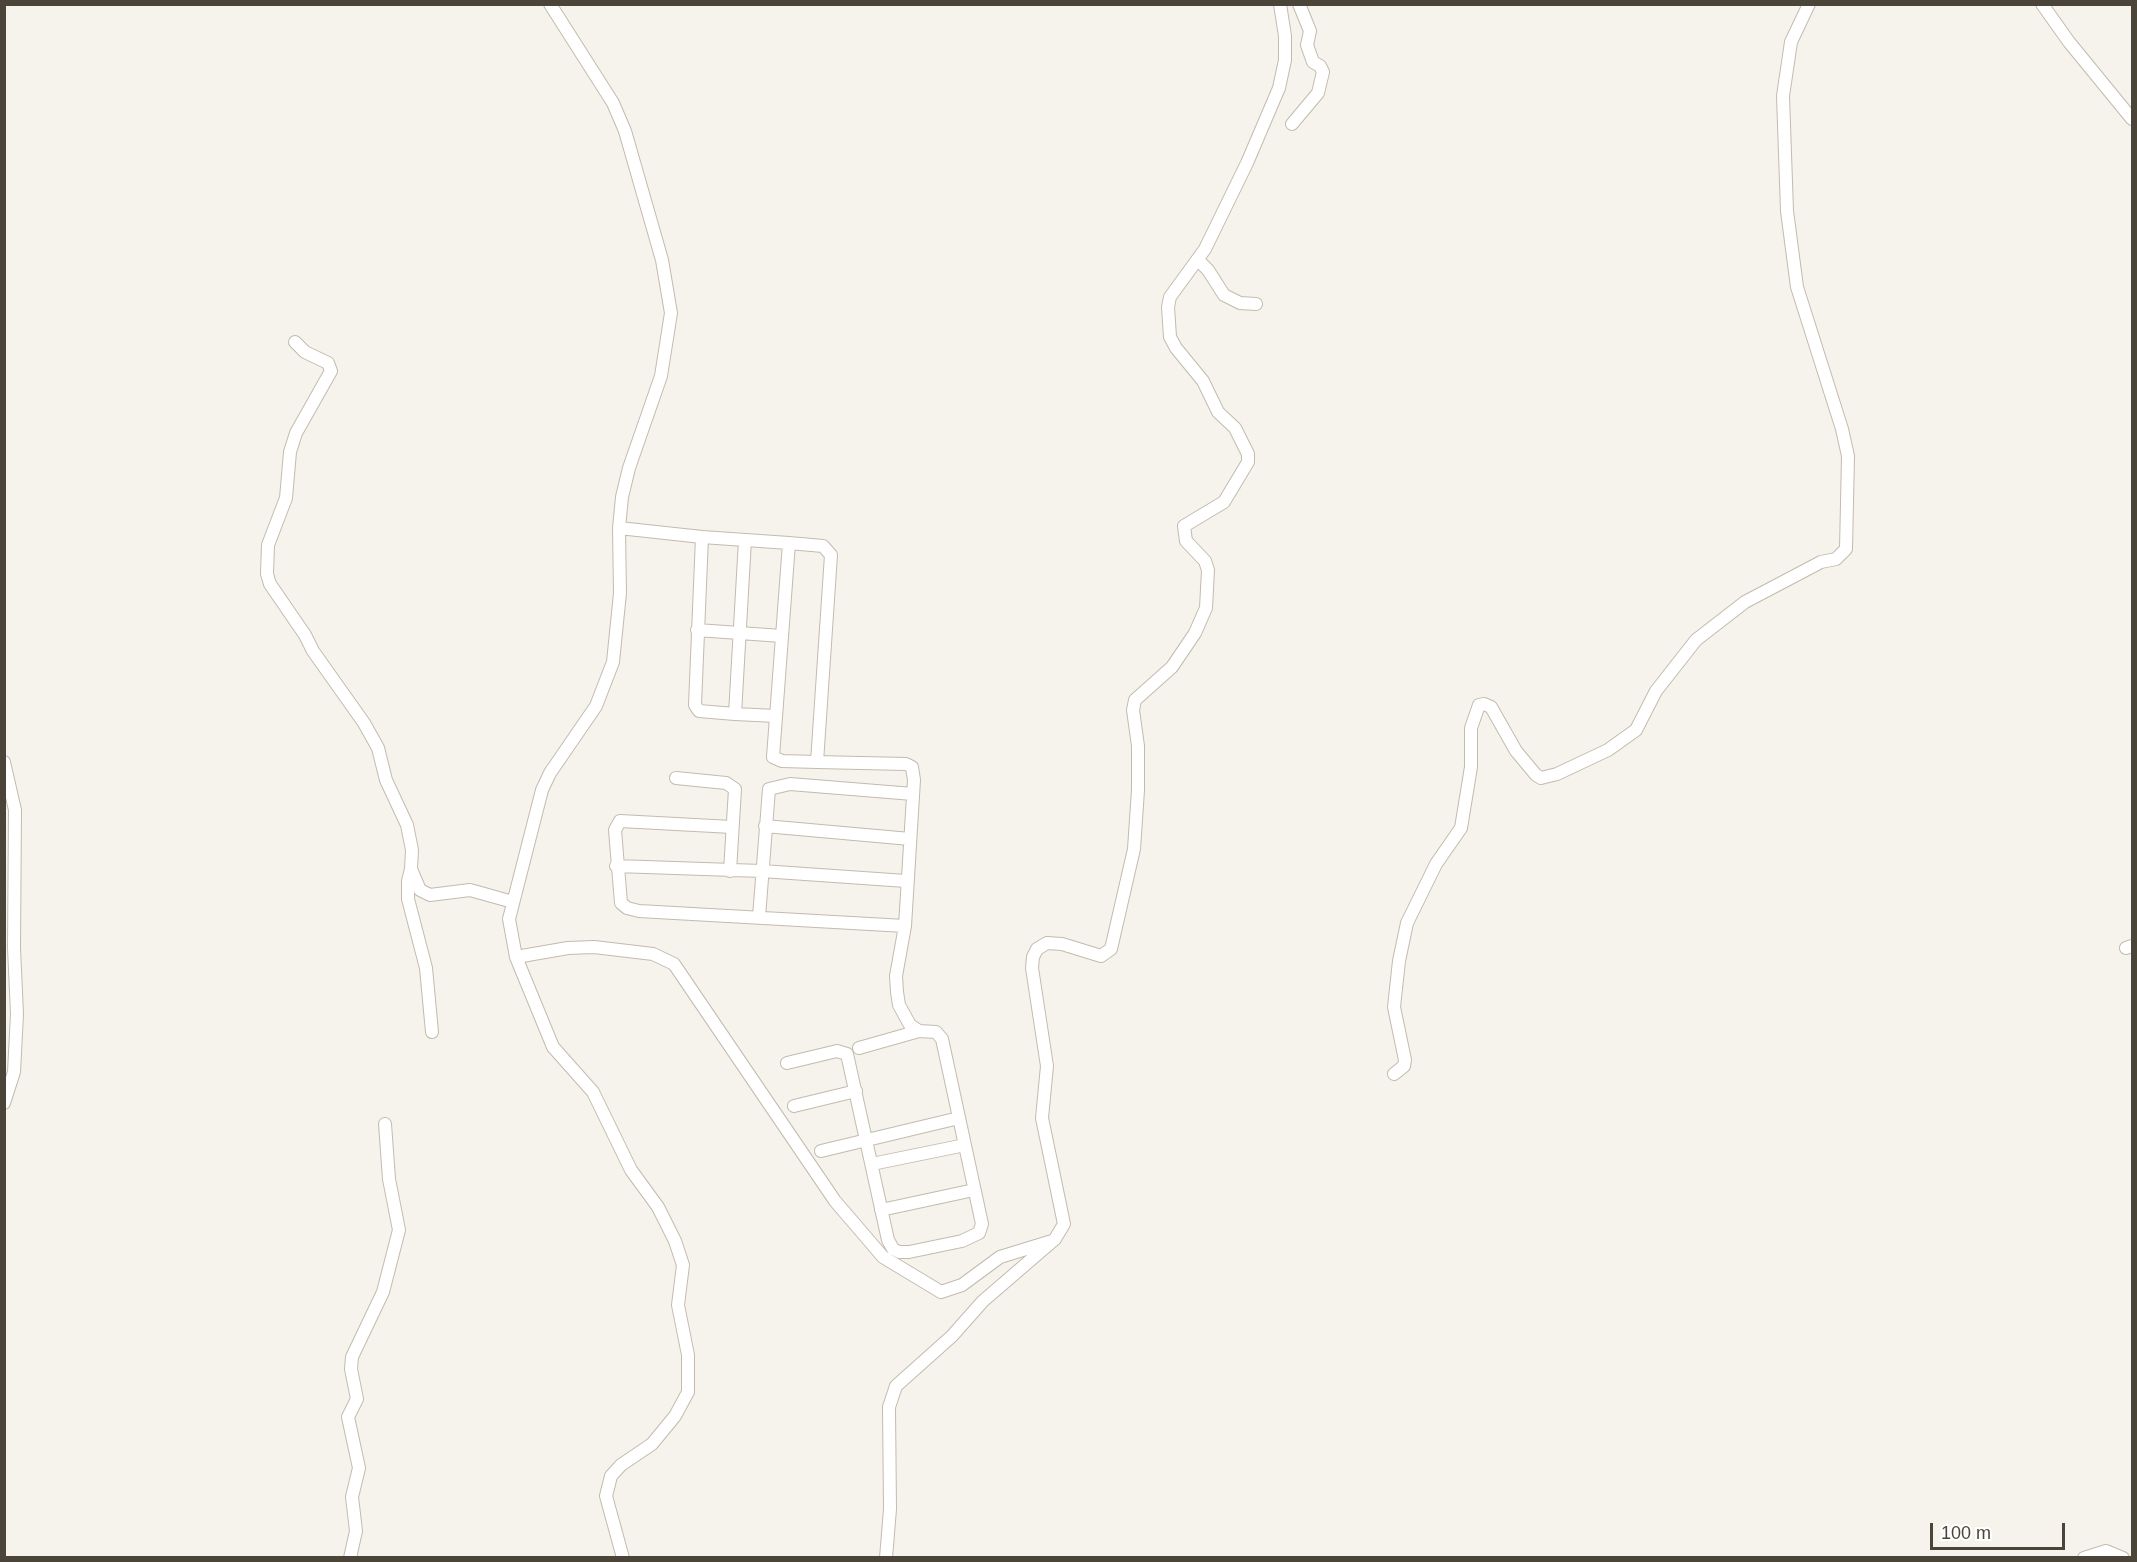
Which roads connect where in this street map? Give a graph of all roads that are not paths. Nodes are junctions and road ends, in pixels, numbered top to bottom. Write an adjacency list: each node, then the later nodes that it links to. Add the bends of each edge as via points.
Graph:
1 (550, 4): 11 (street, via 613,103 625,131 669,288 670,323 661,376 630,468)
2 (1280, 4): 8 (street, via 1286,36 1282,78 1247,163)
3 (1299, 4): 7 (street, via 1310,31 1310,54 1323,72 1320,90)
4 (1809, 4): 40 (street, via 1791,42 1783,96 1787,211 1797,287 1848,456 1846,549 1836,559 1821,562 1745,602 1696,640 1656,691 1636,730 1608,750 1557,774 1541,778 1530,770 1491,707 1479,705 1470,728 1471,767 1461,828 1436,864 1407,923 1394,1007 1405,1060)
5 (2042, 4): 6 (street)
6 (2133, 119)
7 (1292, 124)
8 (1198, 260): 9 (street, via 1224,295 1240,303); 52 (street, via 1170,297 1170,338 1203,381 1218,412 1235,428 1248,462 1224,502 1184,526 1186,541 1205,561 1208,570 1206,608 1196,633 1172,668 1135,700 1138,790 1134,849 1111,949 1101,956 1047,943 1033,957 1047,1066 1042,1118 1064,1215 1062,1232)
9 (1256, 304)
10 (295, 342): 28 (street, via 305,352 328,363 331,371 296,433 285,498 268,545 267,574 278,600 378,748 386,780 410,838)
11 (619, 528): 12 (street); 32 (street, via 620,592 613,662 596,706 546,782)
12 (702, 537): 13 (street); 15 (street)
13 (745, 540): 14 (street); 16 (street)
14 (789, 543): 17 (street); 21 (street, via 824,546 831,555)
15 (697, 630): 16 (street); 18 (street, via 696,708)
16 (740, 633): 17 (street); 18 (street)
17 (782, 636): 19 (street)
18 (735, 714): 19 (street)
19 (776, 716): 21 (street, via 773,757)
20 (4, 762): 42 (street, via 15,810 18,1014 14,1072)
21 (817, 762): 23 (street, via 910,765)
22 (676, 778): 25 (street, via 732,785)
23 (913, 794): 24 (street, via 782,784 769,789); 26 (street)
24 (765, 826): 26 (street); 30 (street)
25 (732, 827): 27 (street, via 620,821 615,830); 29 (street)
26 (910, 839): 31 (street)
27 (616, 866): 29 (street); 33 (street, via 619,899 627,908)
28 (411, 869): 32 (street, via 425,893 471,890); 37 (street, via 408,899 426,968)
29 (730, 871): 30 (street)
30 (762, 872): 31 (street); 33 (street)
31 (906, 881): 34 (street)
32 (513, 902): 35 (street, via 509,930)
33 (759, 917): 34 (street)
34 (905, 926): 36 (street, via 897,992 904,1017)
35 (516, 957): 52 (street, via 594,947 653,954 674,964 835,1201 884,1257 941,1292 962,1285 1000,1257); 54 (street, via 553,1047 593,1092 631,1170 658,1207 682,1265 678,1302 688,1355 688,1392 652,1444 611,1476 606,1496)
36 (919, 1031): 38 (street); 44 (street, via 940,1035)
37 (432, 1032)
38 (859, 1048)
39 (787, 1063): 41 (street, via 845,1052)
40 (1394, 1074)
41 (856, 1091): 43 (street); 46 (street)
42 (4, 1103)
43 (794, 1106)
44 (959, 1118): 46 (street); 47 (street)
45 (385, 1124): 53 (street, via 389,1179 399,1230 383,1292 352,1357 357,1398 348,1417 358,1468 352,1497 356,1532)
46 (867, 1140): 48 (street); 49 (street)
47 (965, 1145): 49 (street); 50 (street)
48 (821, 1150)
49 (872, 1164): 51 (street)
50 (974, 1190): 51 (street); 51 (street, via 982,1229 962,1241 896,1251 888,1240)
51 (881, 1210)
52 (1052, 1241): 55 (street, via 983,1301 952,1336 896,1386 889,1407 890,1509)
53 (350, 1557)
54 (623, 1557)
55 (885, 1557)
56 (2084, 1557): 57 (street, via 2106,1551)
57 (2123, 1557)

